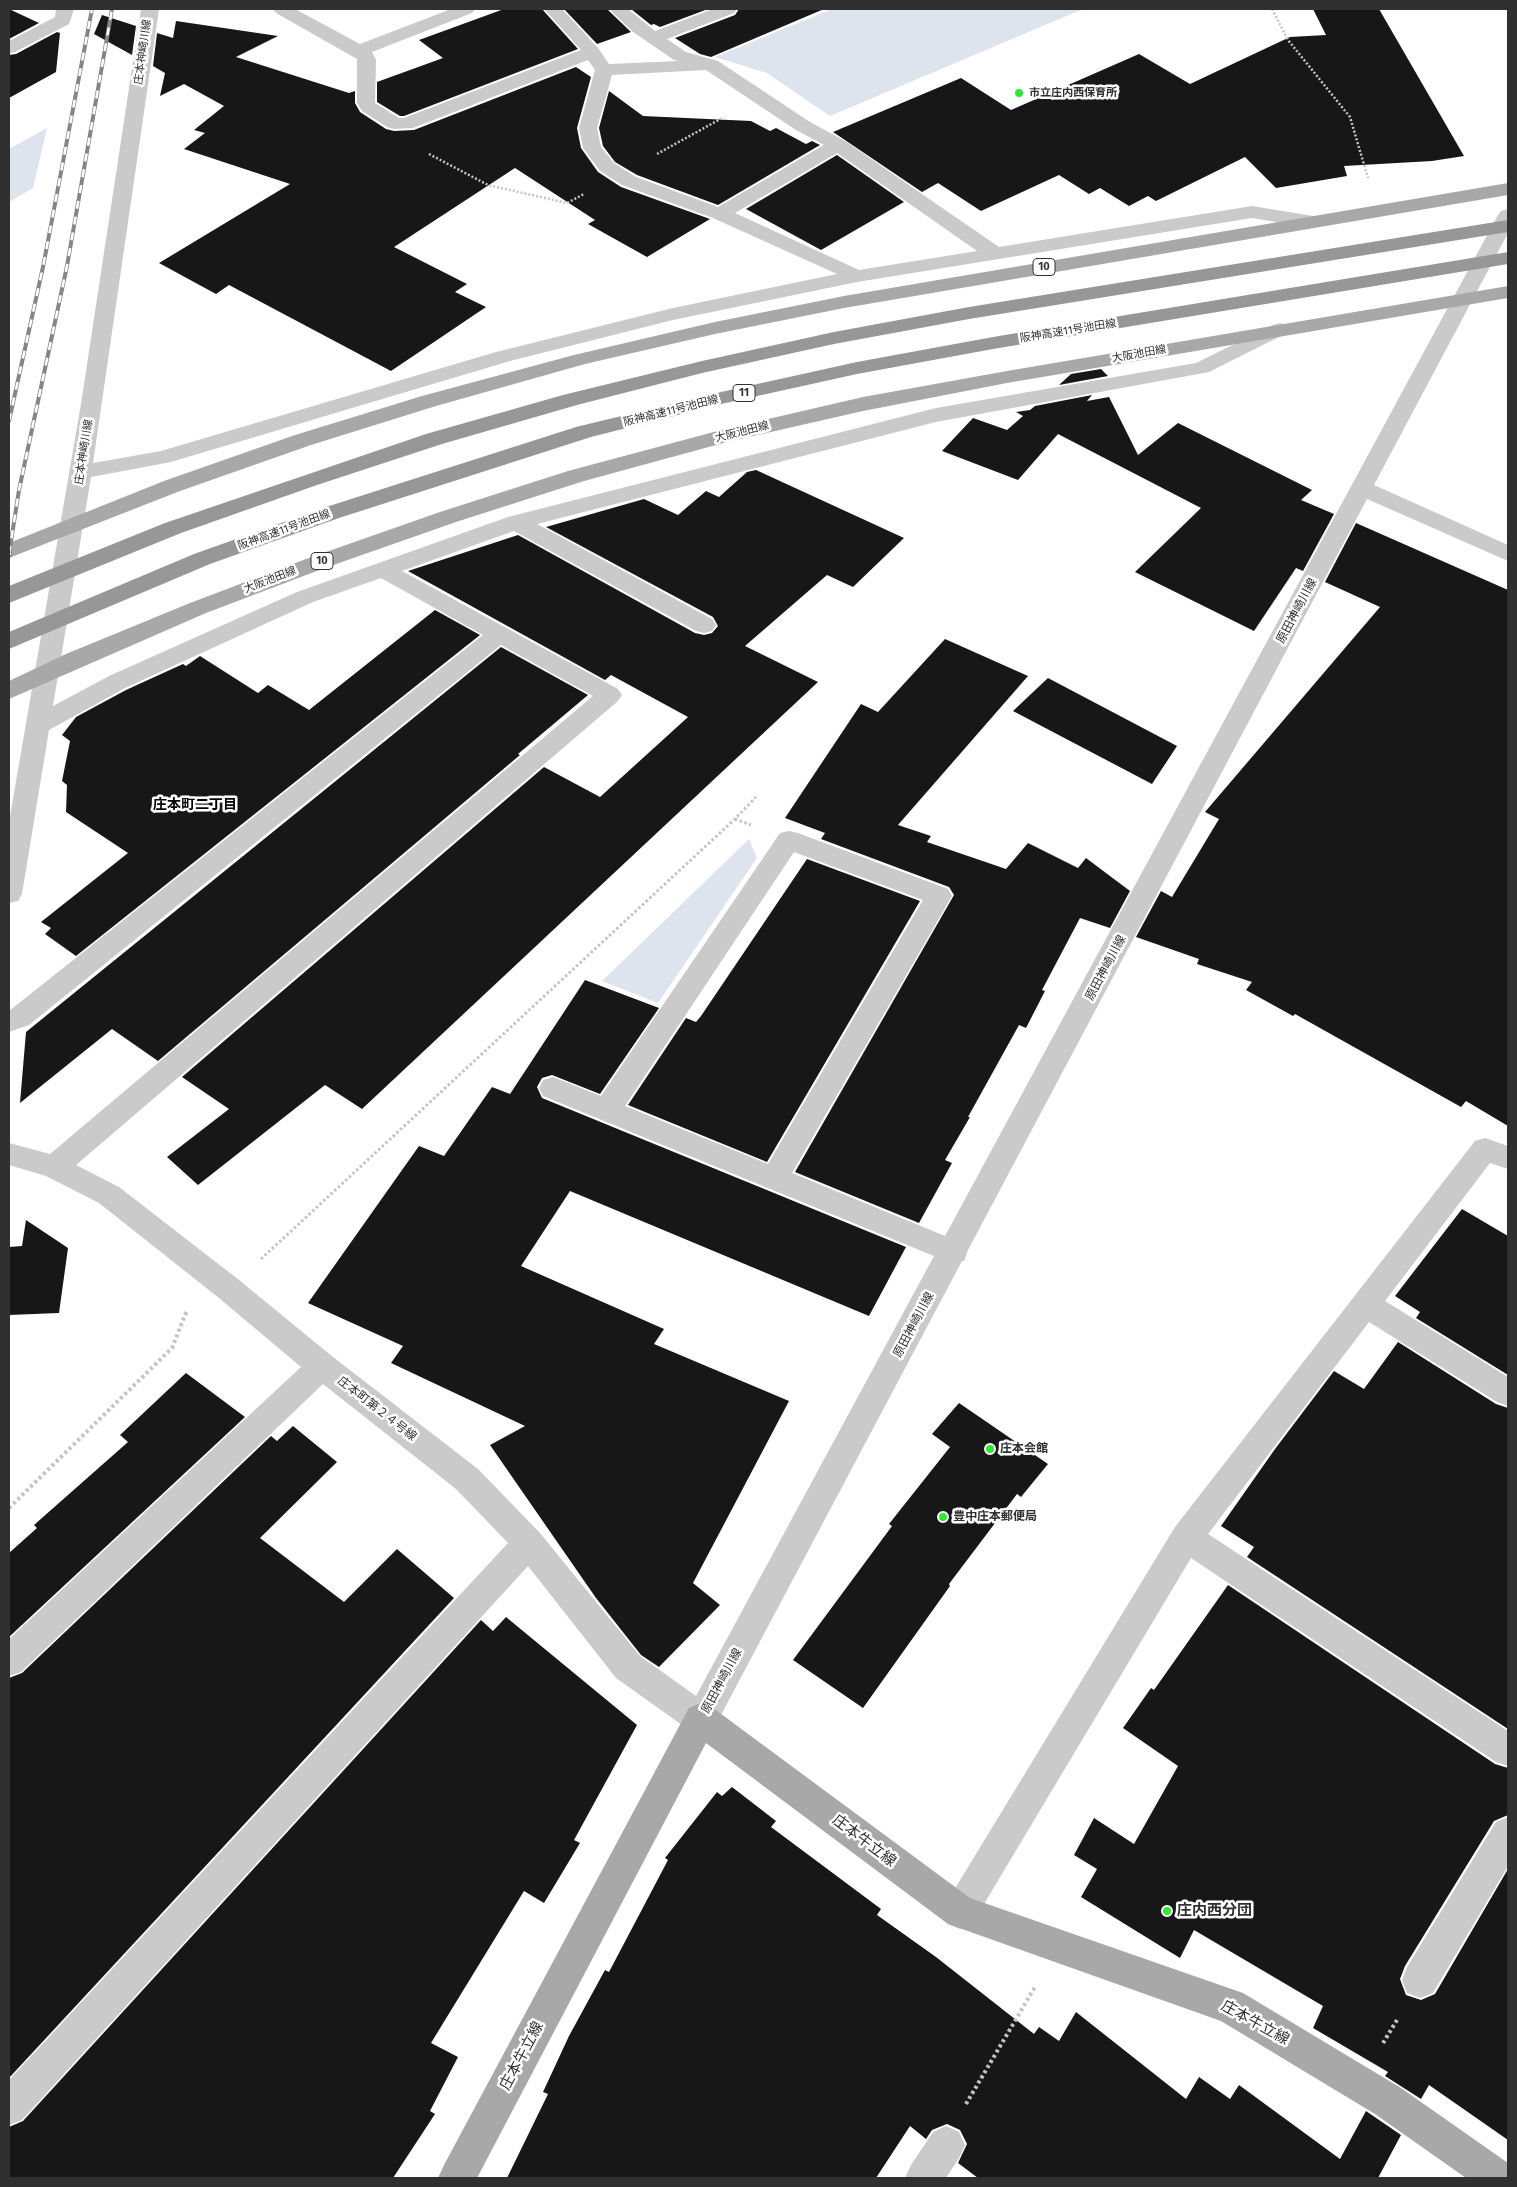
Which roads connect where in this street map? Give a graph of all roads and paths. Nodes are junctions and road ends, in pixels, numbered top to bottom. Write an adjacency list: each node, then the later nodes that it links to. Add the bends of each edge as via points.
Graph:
1 (65, 9): 10 (street, via 64,20)
2 (150, 9): 28 (street, 庄本神崎川線)
3 (282, 9): 11 (street)
4 (466, 9): 11 (street)
5 (553, 9): 12 (street)
6 (618, 9): 9 (street)
7 (728, 9): 9 (street)
8 (1272, 9): 17 (path, via 1288,40 1350,118 1368,179)
9 (654, 38): 13 (street, via 680,56)
10 (9, 48)
11 (359, 51): 12 (street, via 368,60 366,103 394,123 406,124)
12 (592, 52): 14 (street)
13 (712, 65): 14 (street); 15 (street, via 803,126)
14 (604, 70): 18 (street, via 588,128 592,148 598,158 618,176)
15 (838, 145): 18 (street); 22 (street)
16 (1508, 189): 17 (main road, 10)
17 (1392, 209): 20 (main road, 10)
18 (720, 214): 24 (street)
19 (1508, 215): 26 (street, 原田神崎川線)
20 (1313, 222): 22 (street, via 1252,212); 31 (main road, 10, via 844,302 582,359 304,440 172,486)
21 (1508, 226): 34 (highway, via 969,314 834,338 702,367 570,400 327,474 173,528)
22 (994, 253): 24 (street)
23 (1508, 258): 37 (highway, 阪神高速11号池田線 / 11, via 857,368 584,432 331,513 202,559)
24 (856, 276): 28 (street, via 673,314 503,356 163,457)
25 (1508, 292): 26 (main road, 大阪池田線 / 10)
26 (1464, 299): 27 (main road, 大阪池田線 / 10); 29 (street, 原田神崎川線)
27 (1280, 329): 30 (street, via 1202,368 936,414); 38 (main road, 大阪池田線 / 10, via 863,404 725,436 576,476 314,564 198,608)
28 (81, 472): 39 (street, 庄本神崎川線)
29 (1363, 489): 32 (street); 49 (street, 原田神崎川線)
30 (516, 522): 33 (street); 35 (street)
31 (9, 551)
32 (1508, 554)
33 (382, 569): 36 (street); 39 (street, via 296,601 117,682)
34 (9, 595)
35 (704, 625)
36 (500, 634): 42 (street, via 20,1018); 47 (street, via 610,695)
37 (9, 641)
38 (9, 691)
39 (38, 725): 41 (street, 庄本神崎川線)
40 (756, 798): 50 (path)
41 (9, 894)
42 (9, 1022)
43 (553, 1088): 44 (street)
44 (607, 1110): 48 (street); 48 (street, via 789,840 939,896)
45 (9, 1154): 47 (street, 庄本町第２４号線)
46 (1508, 1158): 51 (street, via 1485,1149)
47 (54, 1168): 50 (street, 庄本町第２４号線, via 109,1195)
48 (774, 1179): 49 (street)
49 (954, 1252): 58 (street, 原田神崎川線)
50 (221, 1282): 52 (street, 庄本町第２４号線); 54 (path, via 192,1297 172,1348)
51 (1365, 1304): 53 (street); 55 (street)
52 (322, 1366): 56 (street, 庄本町第２４号線, via 467,1479); 57 (street)
53 (1508, 1393)
54 (9, 1508)
55 (1186, 1537): 59 (street); 61 (street)
56 (529, 1543): 58 (street, 庄本町第２４号線, via 628,1667); 65 (street)
57 (9, 1661)
58 (701, 1719): 61 (main road, 庄本牛立線); 67 (main road, 庄本牛立線)
59 (1508, 1750)
60 (1508, 1834): 63 (street)
61 (960, 1912): 62 (main road, 庄本牛立線)
62 (1058, 1946): 64 (main road, 庄本牛立線, via 1230,2006); 66 (path, via 968,2099)
63 (1420, 1980): 64 (path)
64 (1358, 2084): 69 (main road, 庄本牛立線, via 1388,2101)
65 (9, 2107)
66 (946, 2145): 68 (street)
67 (457, 2178)
68 (924, 2178)
69 (1497, 2178)

